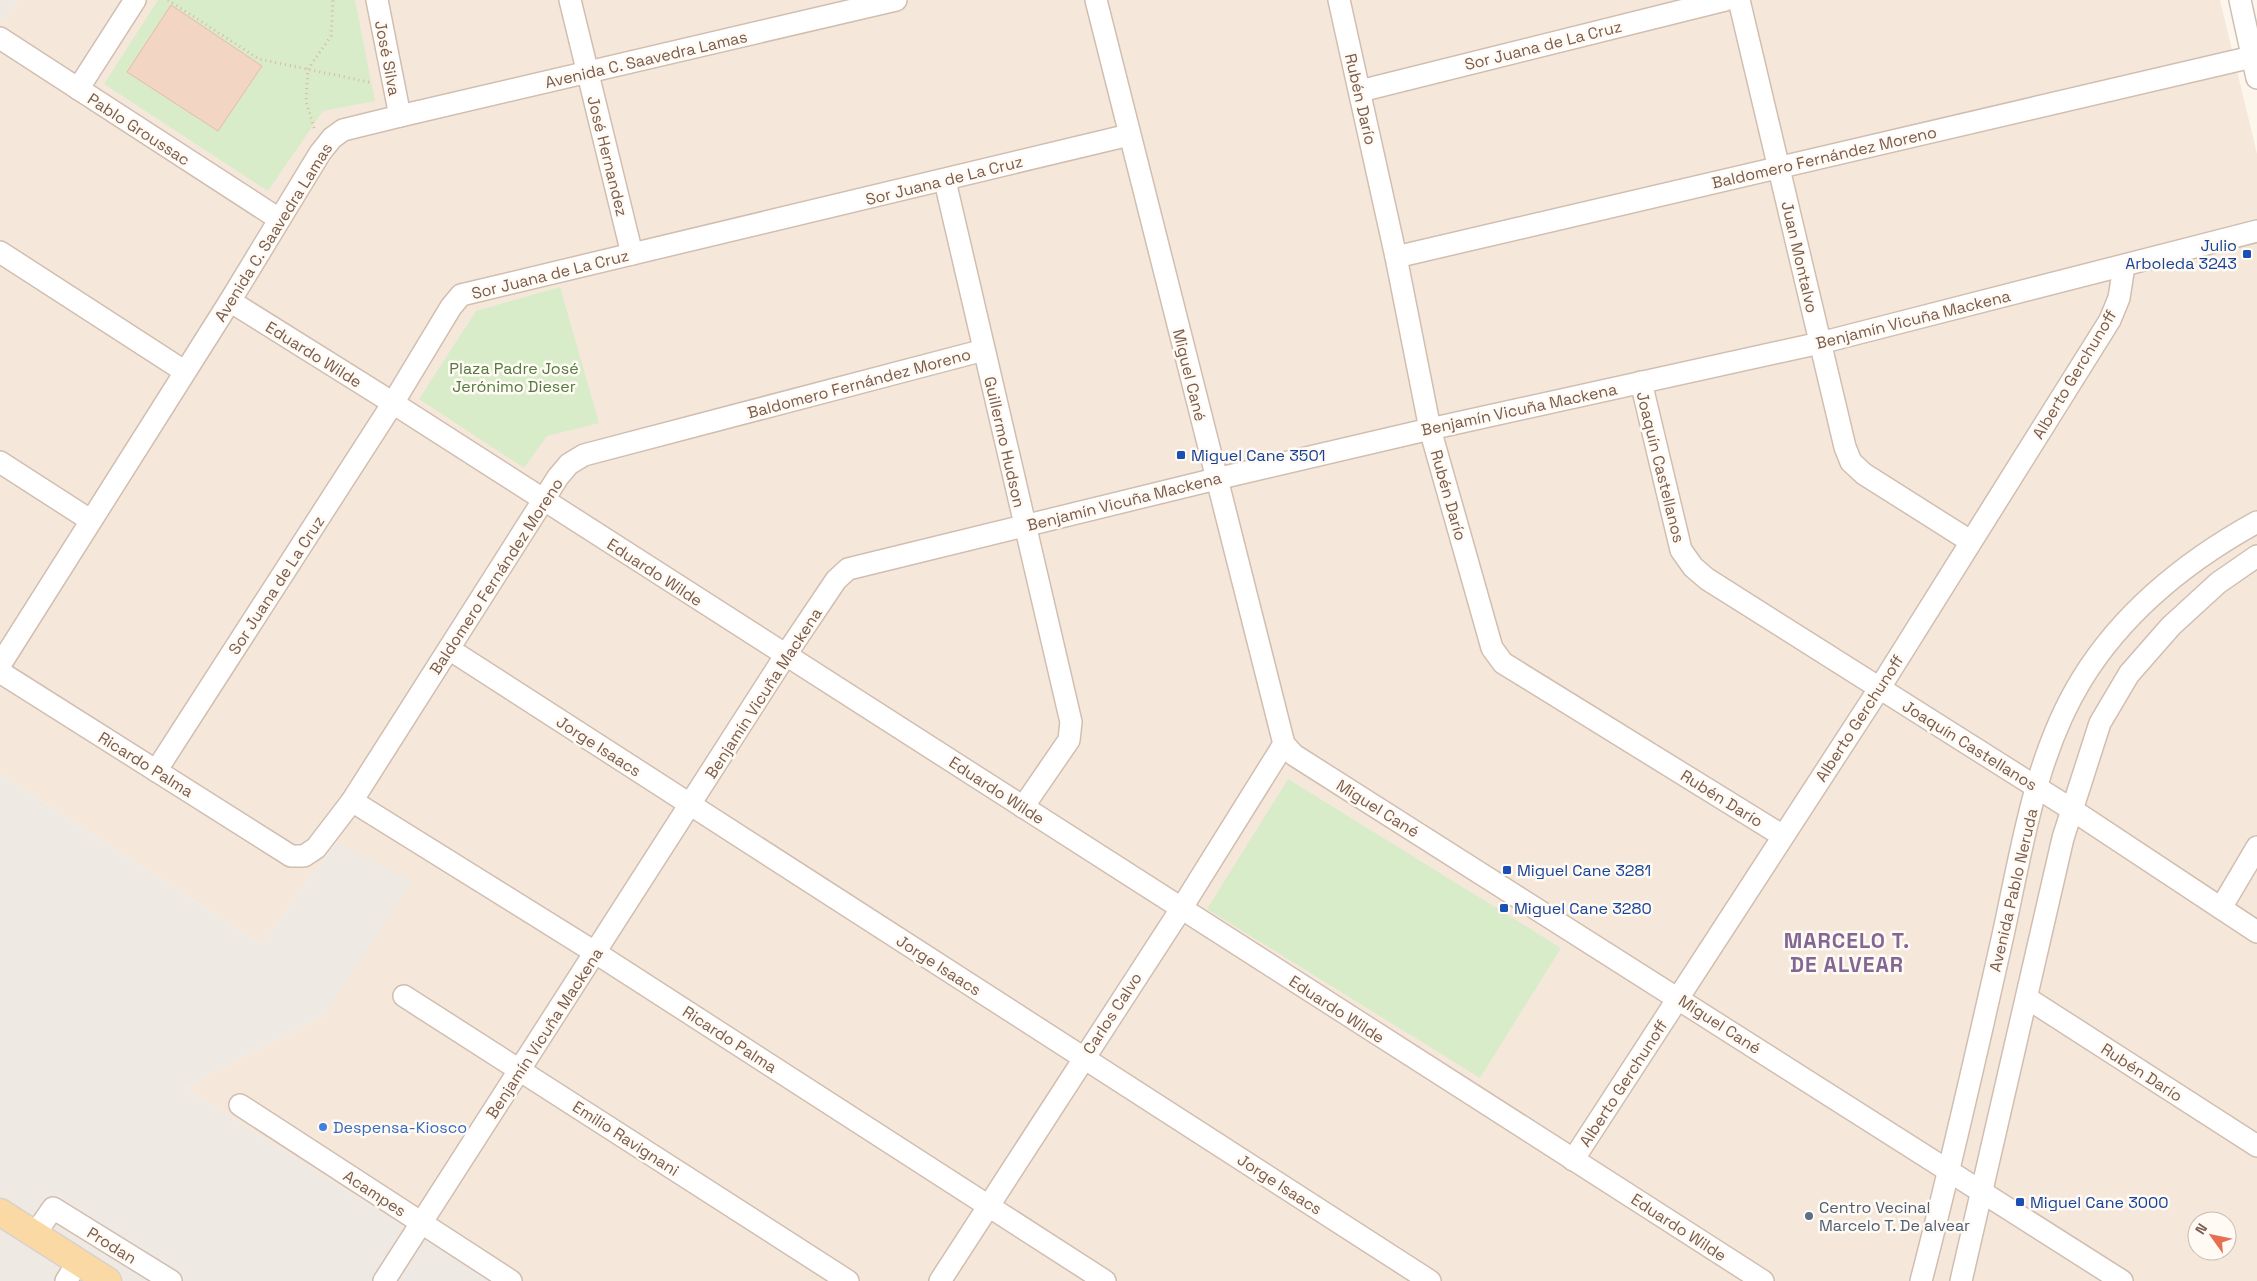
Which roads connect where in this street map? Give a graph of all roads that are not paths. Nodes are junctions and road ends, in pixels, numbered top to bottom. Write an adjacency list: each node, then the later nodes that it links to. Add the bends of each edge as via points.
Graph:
1 (135, 0): 14 (street)
2 (377, 0): 16 (street, José Silva)
3 (570, 0): 12 (street, José Hernandez)
4 (896, 0): 12 (street, Avenida C. Saavedra Lamas)
5 (1096, 0): 17 (street, Miguel Cané)
6 (1339, 0): 15 (street, Rubén Darío)
7 (1725, 0): 15 (street, Sor Juana de La Cruz)
8 (1739, 0): 18 (street, Juan Montalvo)
9 (2240, 0): 11 (street)
10 (0, 38): 14 (street, Pablo Groussac)
11 (2252, 57): 13 (street); 18 (street, Baldomero Fernández Moreno)
12 (587, 73): 16 (street, Avenida C. Saavedra Lamas); 23 (street, José Hernandez)
13 (2257, 78)
14 (78, 89): 20 (street, Pablo Groussac)
15 (1360, 91): 24 (street, Rubén Darío)
16 (400, 116): 20 (street, Avenida C. Saavedra Lamas, via 343,130 332,138)
17 (1129, 135): 19 (street, Sor Juana de La Cruz); 34 (street, Miguel Cané)
18 (1778, 168): 24 (street, Baldomero Fernández Moreno); 27 (street, Juan Montalvo)
19 (945, 181): 23 (street, Sor Juana de La Cruz); 28 (street, Guillermo Hudson)
20 (279, 219): 26 (street, Avenida C. Saavedra Lamas)
21 (2257, 232): 25 (street, Benjamín Vicuña Mackena)
22 (0, 252): 29 (street)
23 (632, 254): 31 (street, Sor Juana de La Cruz, via 461,295)
24 (1396, 258): 32 (street, Rubén Darío)
25 (2124, 266): 27 (street, Benjamín Vicuña Mackena); 39 (street, Alberto Gerchunoff, via 2119,298 2110,320)
26 (230, 301): 29 (street, Avenida C. Saavedra Lamas); 31 (street, Eduardo Wilde)
27 (1820, 343): 30 (street, Benjamín Vicuña Mackena); 39 (street, Juan Montalvo, via 1851,462 1864,474)
28 (984, 350): 35 (street, Baldomero Fernández Moreno, via 584,455 569,464); 38 (street, Guillermo Hudson)
29 (184, 371): 36 (street, Avenida C. Saavedra Lamas)
30 (1641, 382): 32 (street, Benjamín Vicuña Mackena); 45 (street, Joaquín Castellanos, via 1681,550 1693,567)
31 (393, 403): 35 (street, Eduardo Wilde); 47 (street, Sor Juana de La Cruz)
32 (1430, 429): 34 (street, Benjamín Vicuña Mackena); 53 (street, Rubén Darío, via 1496,655 1503,663)
33 (0, 462): 36 (street)
34 (1216, 478): 38 (street, Benjamín Vicuña Mackena); 46 (street, Miguel Cané)
35 (544, 500): 41 (street, Baldomero Fernández Moreno); 42 (street, Eduardo Wilde)
36 (90, 520): 43 (street, Avenida C. Saavedra Lamas)
37 (2257, 522): 48 (street, Avenida Pablo Neruda, via 2184,568 2141,606 2111,639 2082,679 2054,731)
38 (1024, 525): 42 (street, Benjamín Vicuña Mackena, via 848,569 836,580); 51 (street, Guillermo Hudson, via 1071,731 1070,740)
39 (1970, 541): 45 (street, Alberto Gerchunoff)
40 (2257, 556): 52 (street, via 2218,583 2171,626 2129,674 2100,723)
41 (449, 649): 49 (street, Baldomero Fernández Moreno); 50 (street, Jorge Isaacs)
42 (785, 656): 50 (street, Benjamín Vicuña Mackena); 51 (street, Eduardo Wilde)
43 (0, 664)
44 (0, 672): 47 (street, Ricardo Palma)
45 (1879, 689): 48 (street, Joaquín Castellanos); 53 (street, Alberto Gerchunoff)
46 (1284, 744): 57 (street, Carlos Calvo); 61 (street, Miguel Cané, via 1294,755)
47 (156, 771): 55 (street, Ricardo Palma)
48 (2037, 788): 52 (street, Joaquín Castellanos); 68 (street, Avenida Pablo Neruda)
49 (352, 801): 55 (street, Baldomero Fernández Moreno, via 316,848 304,856); 59 (street, Ricardo Palma)
50 (691, 805): 59 (street, Benjamín Vicuña Mackena); 63 (street, Jorge Isaacs)
51 (1023, 807): 57 (street, Eduardo Wilde)
52 (2071, 809): 56 (street, Joaquín Castellanos); 62 (street)
53 (1783, 836): 61 (street, Alberto Gerchunoff)
54 (2257, 847): 56 (street)
55 (291, 856)
56 (2221, 908): 58 (street, Joaquín Castellanos)
57 (1181, 909): 63 (street, Carlos Calvo); 67 (street, Eduardo Wilde)
58 (2257, 932)
59 (596, 952): 64 (street, Benjamín Vicuña Mackena); 70 (street, Ricardo Palma)
60 (404, 996): 64 (street, Emilio Ravignani)
61 (1679, 998): 67 (street, Alberto Gerchunoff); 68 (street, Miguel Cané)
62 (2027, 998): 66 (street, Rubén Darío); 69 (street)
63 (1083, 1058): 70 (street, Carlos Calvo); 83 (street, Jorge Isaacs)
64 (520, 1070): 72 (street, Benjamín Vicuña Mackena); 80 (street, Emilio Ravignani)
65 (240, 1105): 72 (street, Acampes)
66 (2257, 1146)
67 (1573, 1160): 75 (street, Eduardo Wilde)
68 (1950, 1171): 69 (street, Miguel Cané); 84 (street, Avenida Pablo Neruda)
69 (1982, 1191): 85 (street); 86 (street, Miguel Cané)
70 (988, 1206): 81 (street, Carlos Calvo); 82 (street, Ricardo Palma)
71 (0, 1212): 73 (main road)
72 (422, 1223): 78 (street, Benjamín Vicuña Mackena); 79 (street, Acampes)
73 (35, 1234): 74 (main road); 77 (street, Prodan, via 53,1208)
74 (72, 1271): 76 (main road)
75 (1758, 1280)
76 (108, 1281)
77 (171, 1281)
78 (384, 1281)
79 (511, 1281)
80 (848, 1281)
81 (940, 1281)
82 (1105, 1281)
83 (1430, 1281)
84 (1921, 1281)
85 (1962, 1281)
86 (2122, 1281)

